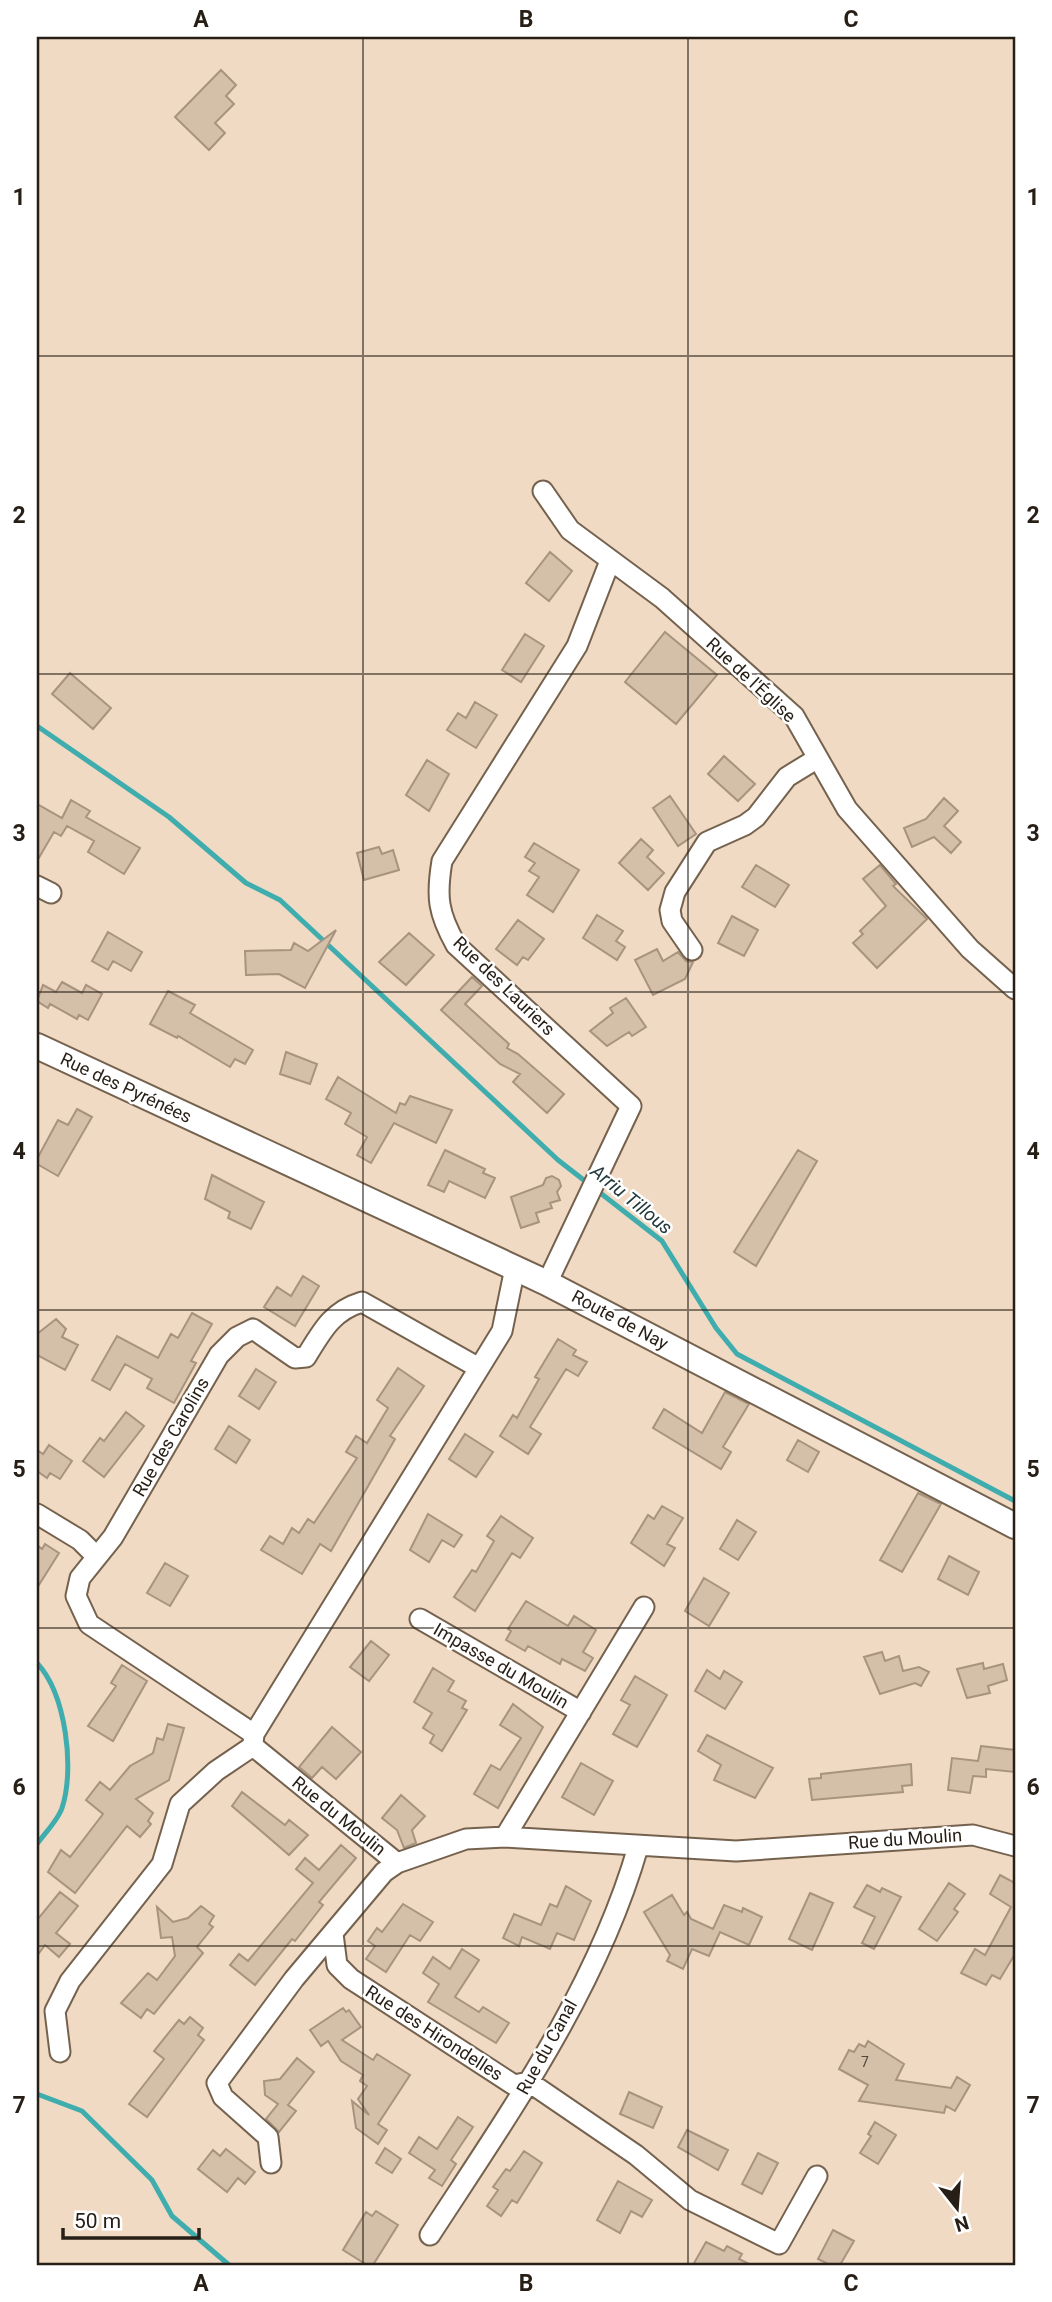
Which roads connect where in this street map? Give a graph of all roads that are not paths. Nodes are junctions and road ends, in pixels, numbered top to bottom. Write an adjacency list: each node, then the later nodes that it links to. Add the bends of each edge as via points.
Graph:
1 (542, 491): 2 (street, Rue de l'Église, via 570,530)
2 (610, 561): 3 (street, Rue de l'Église, via 662,598 794,716); 9 (street, Rue des Lauriers, via 577,646 442,862 437,891 442,920 456,945 631,1106)
3 (818, 758): 4 (street, via 787,777 756,817 707,842 670,910 672,921); 5 (street, Rue de l'Église, via 847,809 970,948)
4 (692, 950)
5 (1015, 989)
6 (37, 1046): 7 (main road, Rue des Pyrénées)
7 (216, 1129): 8 (main road, Route de Nay)
8 (515, 1268): 9 (main road, Route de Nay); 10 (street, via 502,1331)
9 (547, 1283): 12 (main road, Route de Nay)
10 (479, 1368): 13 (street, Rue des Carolins, via 362,1302 329,1320 306,1357 295,1358 253,1329 219,1355); 17 (street)
11 (37, 1514): 13 (street, via 80,1540)
12 (1015, 1526)
13 (97, 1557): 17 (street, Rue des Carolins, via 80,1578 76,1596 89,1624)
14 (645, 1607): 16 (street, Impasse du Moulin)
15 (420, 1619): 16 (street, Impasse du Moulin)
16 (581, 1712): 18 (street, Impasse du Moulin)
17 (253, 1740): 21 (street, Rue du Moulin); 25 (street, via 180,1804 162,1864 70,1981 55,2011)
18 (505, 1837): 20 (street, Rue du Moulin); 21 (street, Rue du Moulin, via 466,1839)
19 (1015, 1846): 20 (street, Rue du Moulin, via 973,1835 736,1851)
20 (638, 1847): 26 (street, Rue du Canal, via 623,1901)
21 (397, 1863): 22 (street, via 384,1872)
22 (333, 1934): 23 (street, via 337,1965); 24 (street)
23 (343, 1971): 24 (street); 26 (street, Rue des Hirondelles, via 514,2085)
24 (299, 1974): 27 (street, via 217,2083 223,2097 268,2137)
25 (60, 2052)
26 (529, 2082): 28 (street, via 636,2155 690,2200 779,2244); 29 (street, Rue du Canal)
27 (271, 2163)
28 (817, 2176)
29 (430, 2235)

